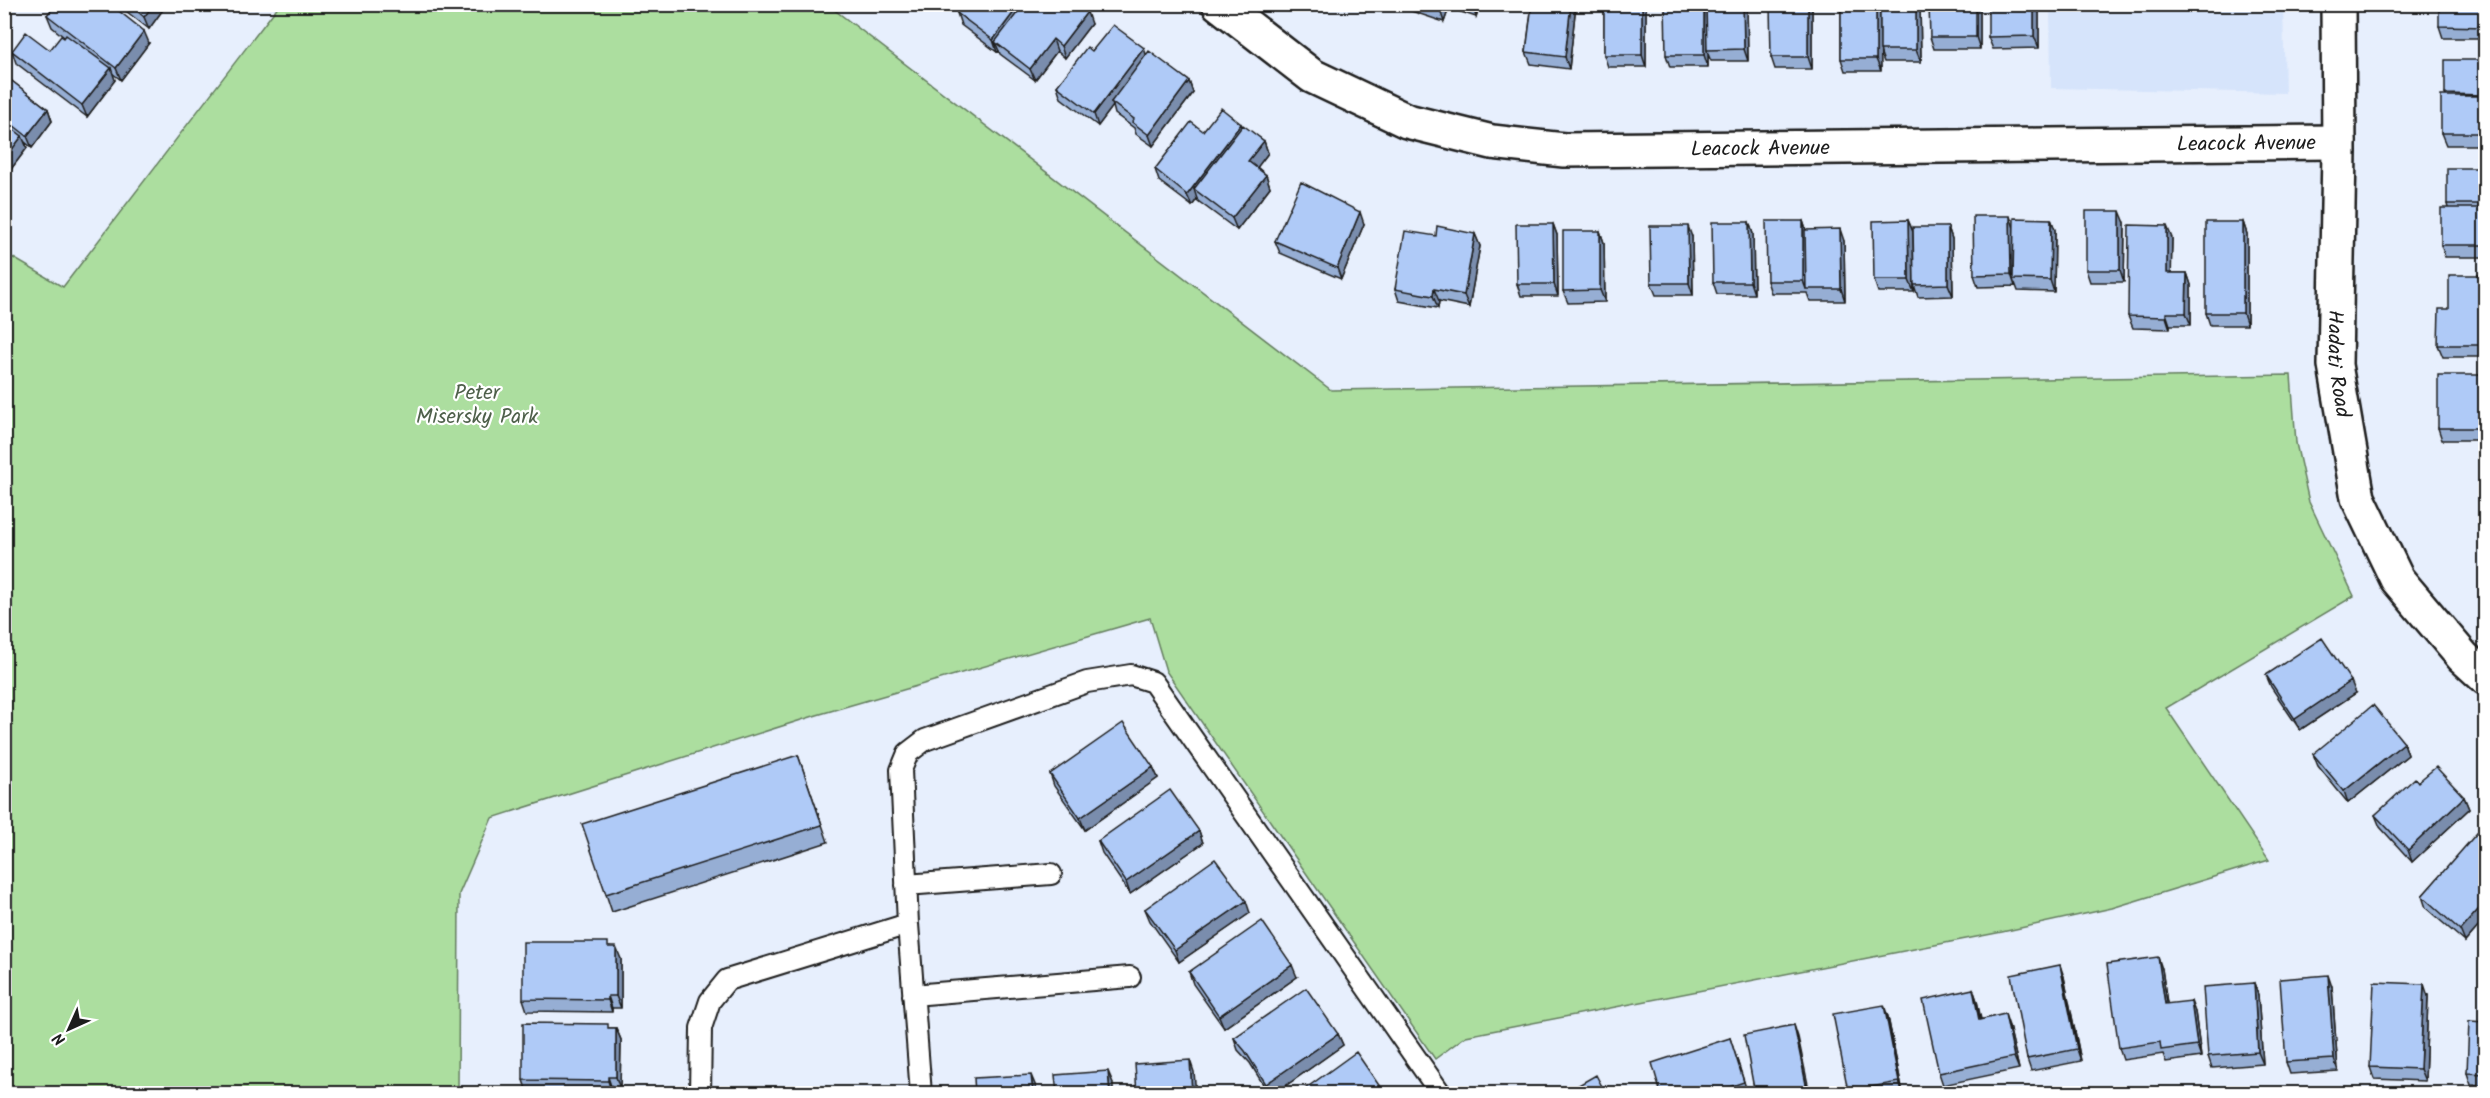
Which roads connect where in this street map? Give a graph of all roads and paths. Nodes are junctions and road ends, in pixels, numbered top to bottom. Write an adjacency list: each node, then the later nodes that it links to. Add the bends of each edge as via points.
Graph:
1 (1219, 4): 3 (street, Leacock Avenue, via 1312,76 1407,121 1492,142 1564,150)
2 (2338, 4): 3 (street, Hadati Road)
3 (2339, 142): 4 (street, Hadati Road, via 2335,365 2358,498 2397,579 2463,657)
4 (2486, 678)
5 (1051, 874): 6 (lane)
6 (906, 885): 7 (lane); 12 (lane, via 901,770 908,753 925,740 1087,682 1131,675 1153,682)
7 (908, 924): 9 (lane); 10 (lane, via 727,980 710,1001 701,1028)
8 (1130, 977): 9 (lane)
9 (914, 995): 11 (lane)
10 (700, 1094)
11 (921, 1094)
12 (1441, 1094)

